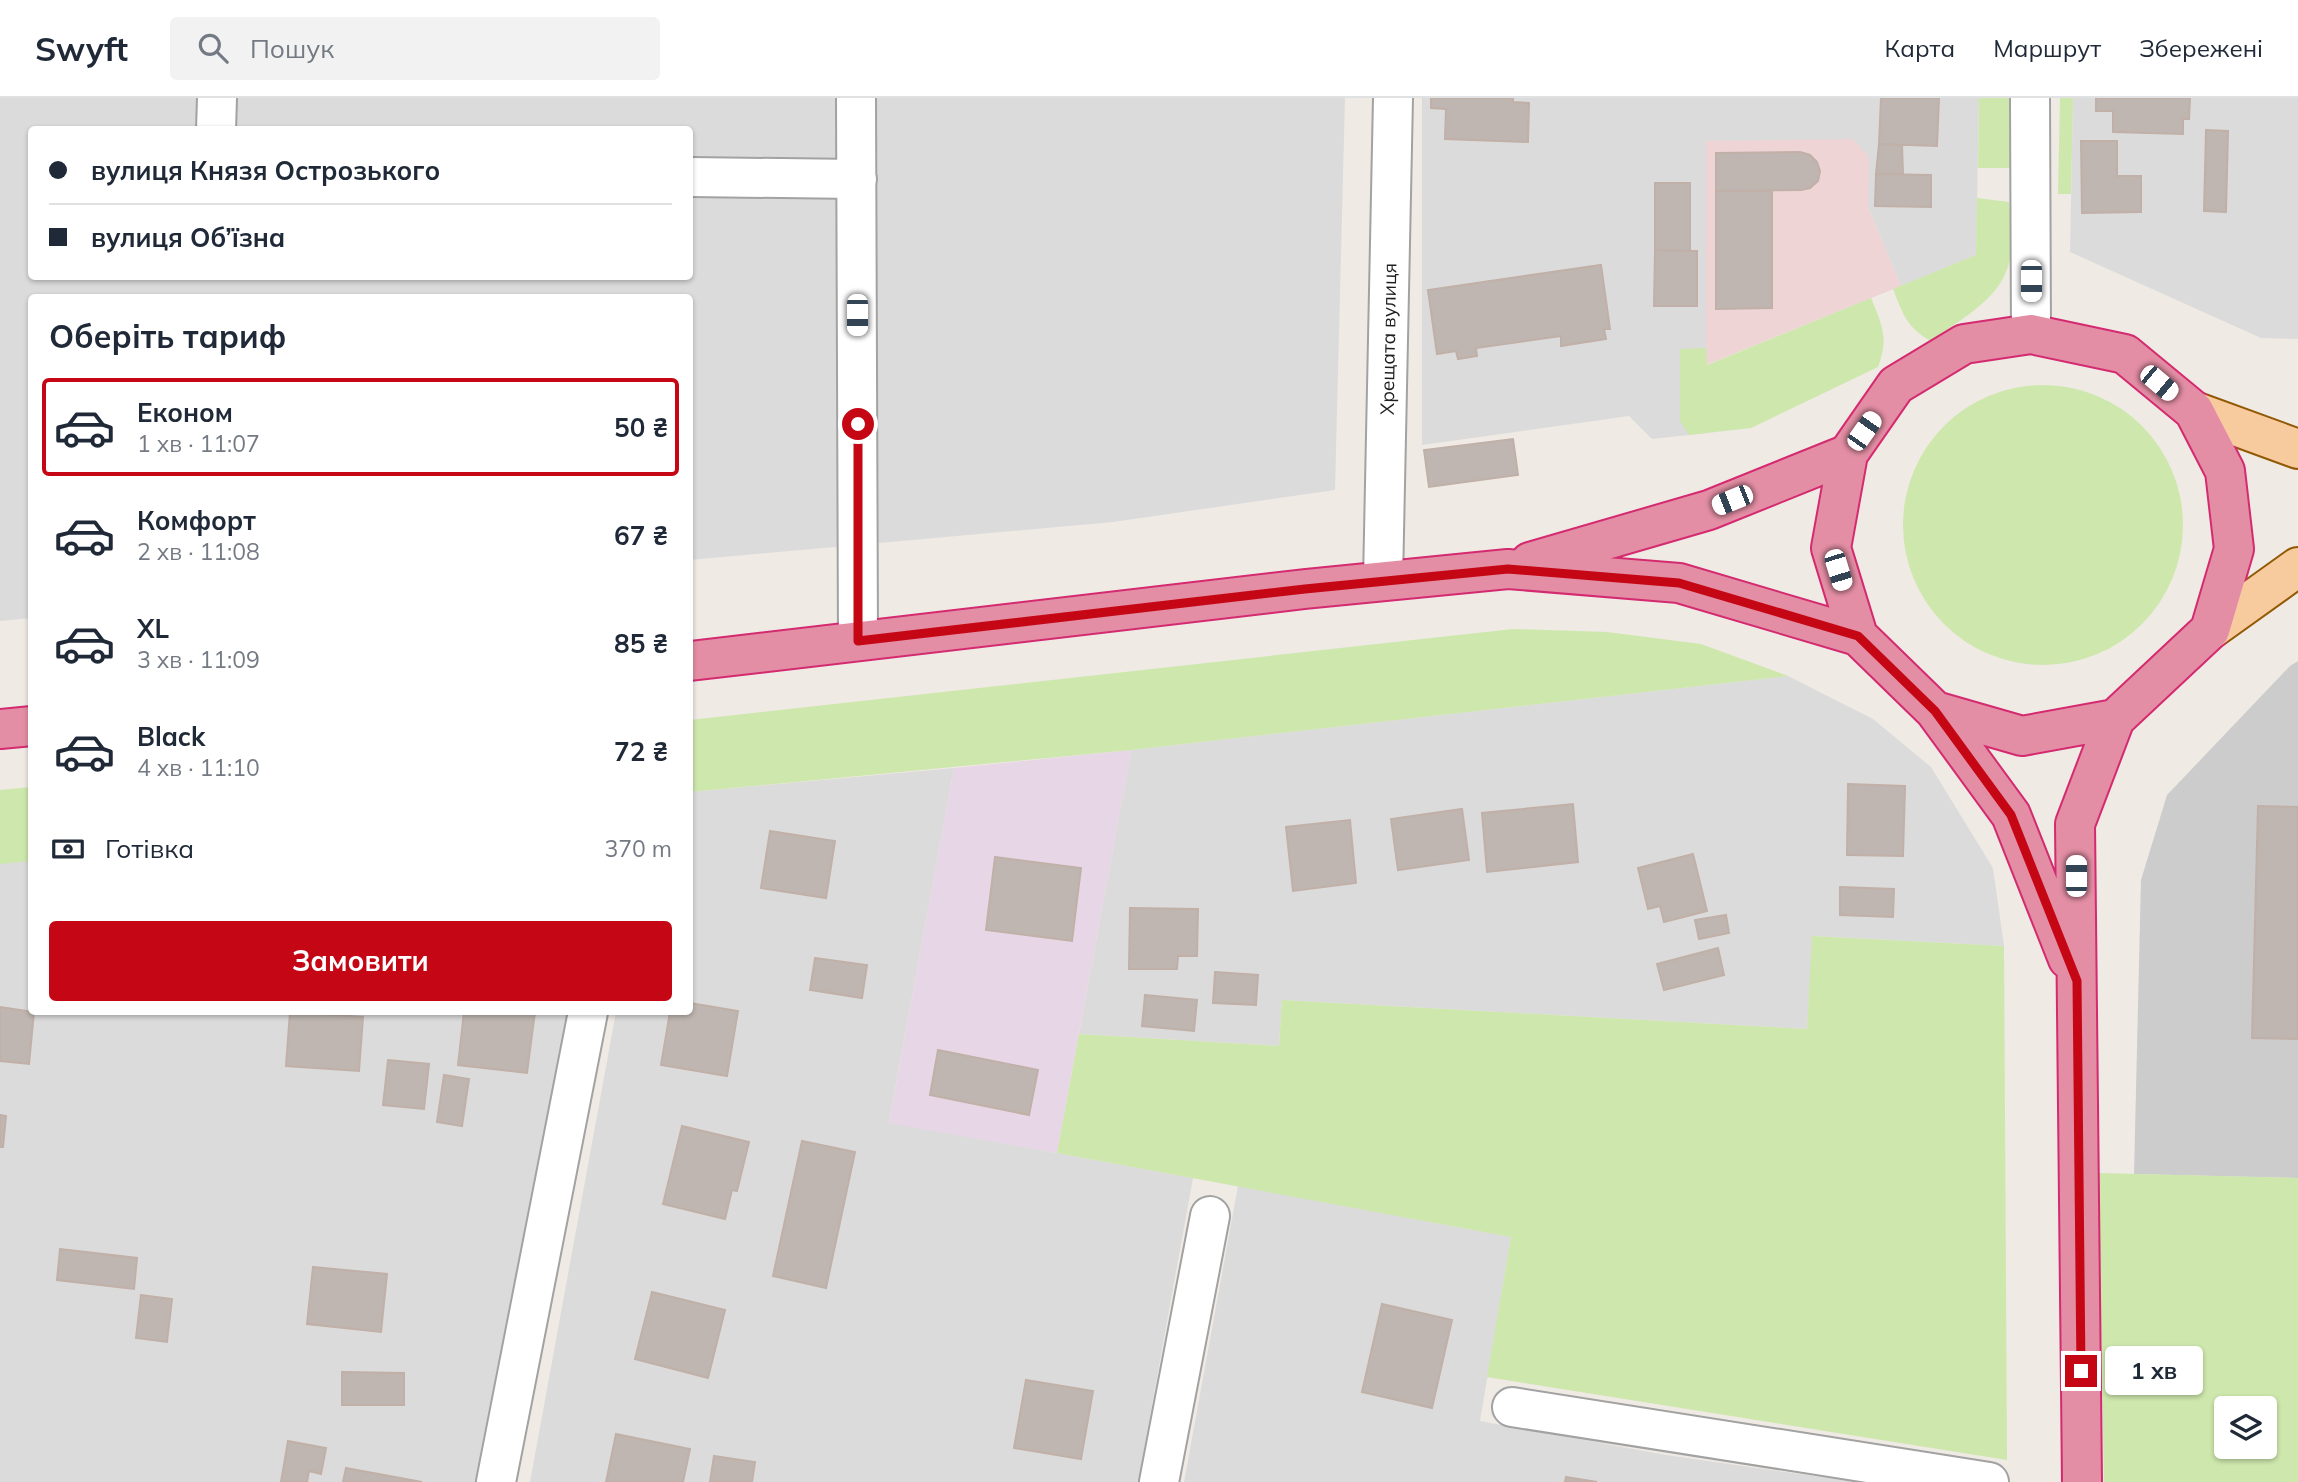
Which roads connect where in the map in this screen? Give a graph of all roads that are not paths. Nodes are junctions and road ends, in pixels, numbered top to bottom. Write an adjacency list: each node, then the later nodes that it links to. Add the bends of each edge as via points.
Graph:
1 (217, 98): 5 (street)
2 (856, 98): 7 (street)
3 (1393, 98): 14 (street, Хрещата вулиця)
4 (2030, 98): 8 (street)
5 (216, 126)
6 (693, 177): 7 (street)
7 (857, 179): 17 (street)
8 (2031, 334): 9 (highway, via 2125,354); 11 (highway, via 1964,344 1896,385)
9 (2194, 411): 10 (main road); 15 (highway, via 2225,471 2234,549)
10 (2298, 449)
11 (1848, 454): 13 (highway, via 1709,510); 16 (highway, via 1832,548)
12 (2298, 567): 15 (main road)
13 (1508, 569): 14 (highway); 16 (highway, via 1679,583)
14 (1383, 581): 17 (highway)
15 (2210, 630): 20 (highway)
16 (1858, 636): 19 (highway)
17 (858, 641): 18 (highway)
18 (693, 661)
19 (1935, 711): 20 (highway, via 2022,736); 23 (highway, via 2011,815)
20 (2115, 719): 23 (highway, via 2075,824)
21 (28, 726): 22 (highway)
22 (0, 729)
23 (2077, 981): 30 (highway)
24 (587, 1015): 27 (street)
25 (1210, 1216): 28 (street)
26 (1512, 1407): 29 (street)
27 (496, 1482)
28 (1159, 1482)
29 (1989, 1482)
30 (2082, 1482)

